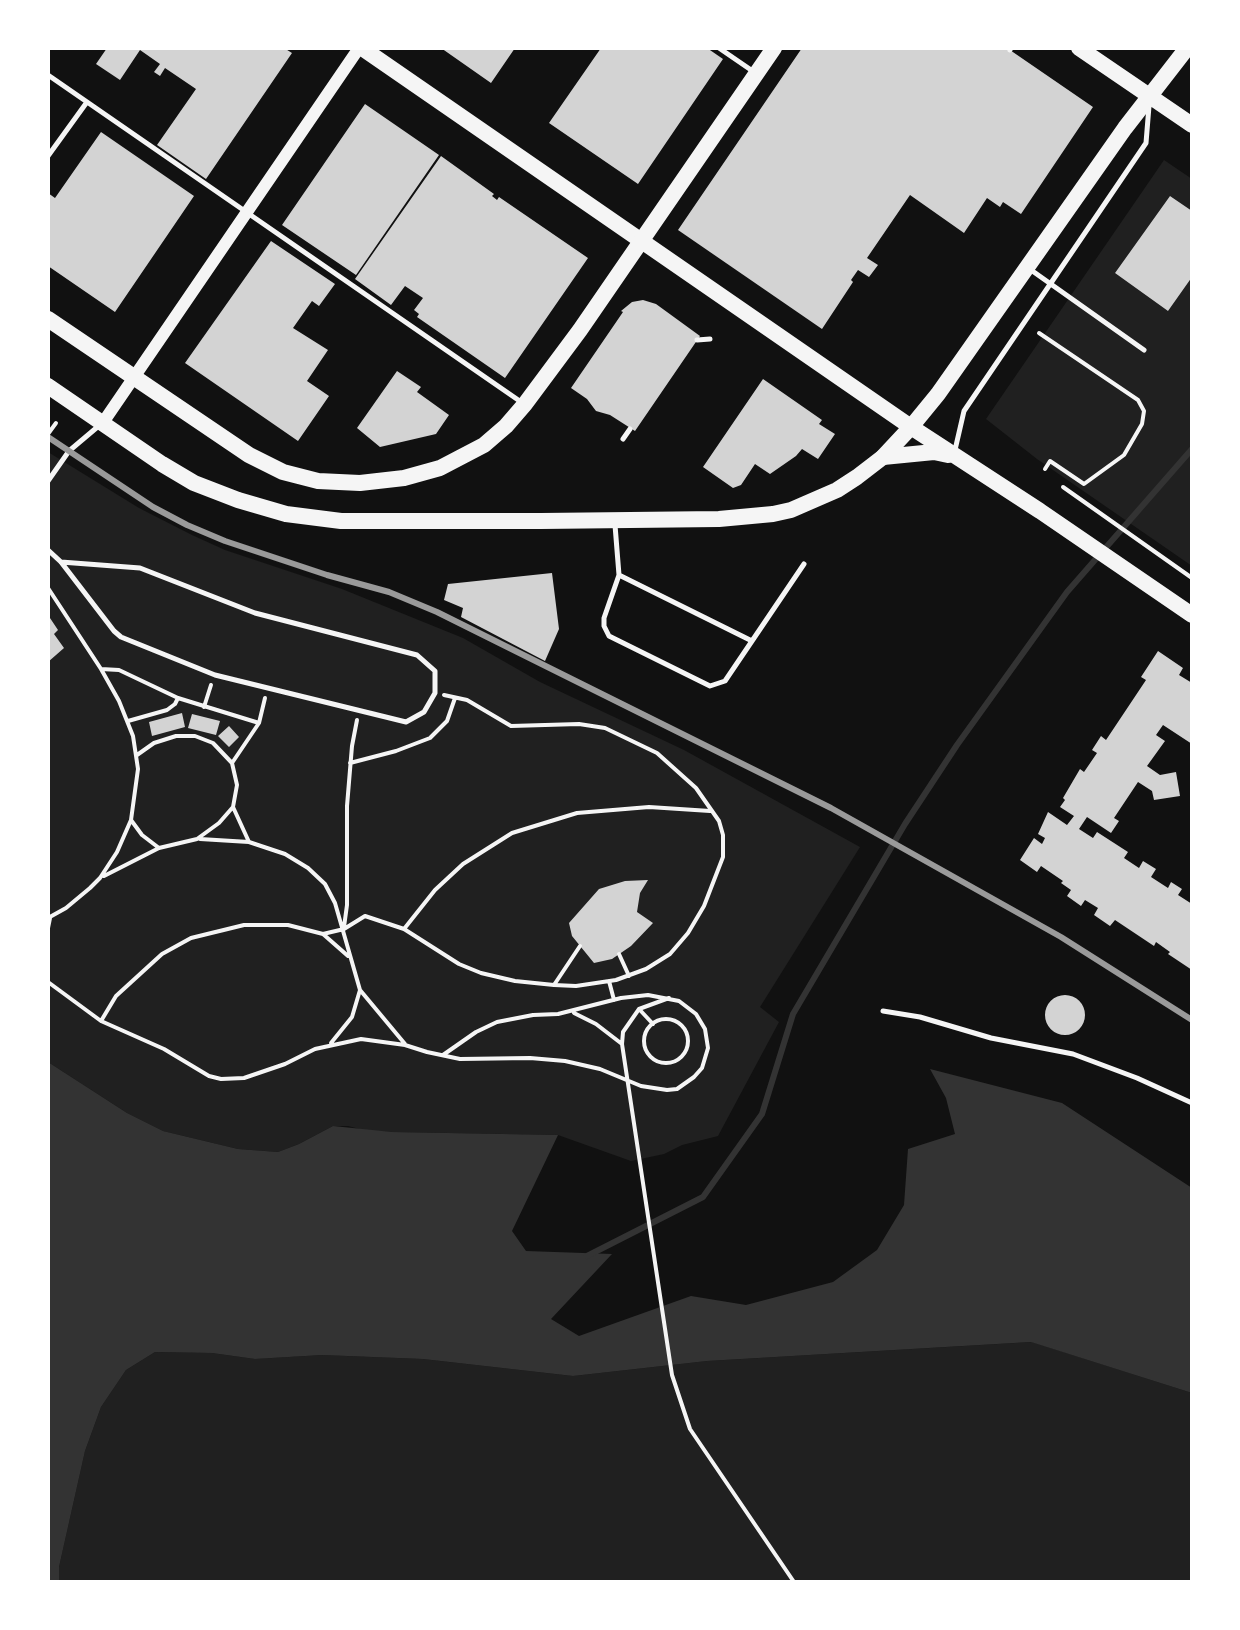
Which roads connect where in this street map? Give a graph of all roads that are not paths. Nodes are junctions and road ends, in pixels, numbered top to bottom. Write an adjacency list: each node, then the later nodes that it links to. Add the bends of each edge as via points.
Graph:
1 (360, 48): 12 (street); 13 (main road)
2 (719, 48): 6 (lane)
3 (774, 48): 6 (main road)
4 (1079, 48): 8 (main road)
5 (1187, 48): 8 (main road)
6 (757, 74): 13 (main road)
7 (48, 75): 9 (lane)
8 (1150, 96): 10 (main road); 14 (main road); 15 (lane, via 1146,143)
9 (87, 102): 11 (lane); 12 (lane)
10 (1192, 125)
11 (48, 156)
12 (247, 212): 20 (street); 22 (lane)
13 (641, 240): 22 (main road); 24 (main road)
14 (1027, 267): 15 (lane); 24 (main road)
15 (1050, 284): 19 (lane); 27 (lane, via 964,411)
16 (48, 319): 20 (main road)
17 (710, 339): 18 (lane)
18 (697, 340)
19 (1144, 350)
20 (133, 378): 22 (main road, via 249,455 318,481 360,483 440,468 484,445); 23 (street)
21 (48, 386): 23 (main road)
22 (525, 404)
23 (102, 424): 29 (lane, via 69,451); 30 (main road, via 194,483 286,514 341,521)
24 (911, 427): 27 (main road); 28 (main road)
25 (630, 429): 26 (lane)
26 (623, 439)
27 (954, 455): 28 (main road); 35 (main road)
28 (883, 457): 30 (main road, via 837,490 791,510 719,519)
29 (48, 481)
30 (614, 520): 34 (lane)
31 (48, 550): 32 (lane)
32 (61, 562): 32 (lane, via 121,637 215,675 406,722 424,712 435,693 435,671 417,655 255,613 140,568)
33 (804, 564): 36 (lane)
34 (619, 575): 36 (lane); 36 (lane, via 604,618 609,636 710,686 725,681)
35 (1189, 613)
36 (752, 641)
37 (883, 1011): 38 (lane, via 1073,1054)
38 (1192, 1103)

